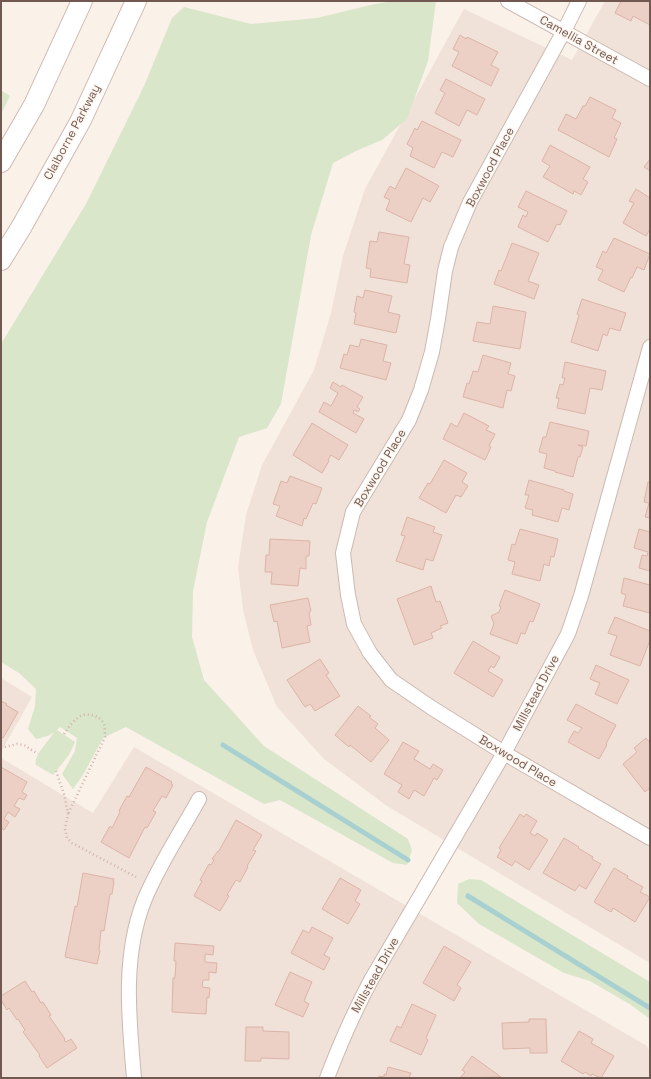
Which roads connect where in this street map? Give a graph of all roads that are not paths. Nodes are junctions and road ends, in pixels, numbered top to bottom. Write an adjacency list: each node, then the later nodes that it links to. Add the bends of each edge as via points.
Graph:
1 (82, 1): 7 (main road, via 34,105)
2 (136, 1): 8 (main road, Claiborne Parkway, via 81,120)
3 (508, 1): 5 (street, Camellia Street)
4 (579, 1): 5 (street, Boxwood Place)
5 (564, 31): 6 (street, Camellia Street); 10 (street, Boxwood Place, via 470,202 451,247 432,352 421,390 409,420 353,512 343,553 354,624 370,653 391,680)
6 (650, 79)
7 (1, 162)
8 (1, 260)
9 (650, 347): 10 (street, Millstead Drive, via 581,596 568,634)
10 (504, 753): 12 (street, Boxwood Place); 14 (street, Millstead Drive, via 356,1007)
11 (199, 799): 13 (street, via 154,878 136,926 129,987 129,1024)
12 (650, 838)
13 (134, 1078)
14 (327, 1078)

